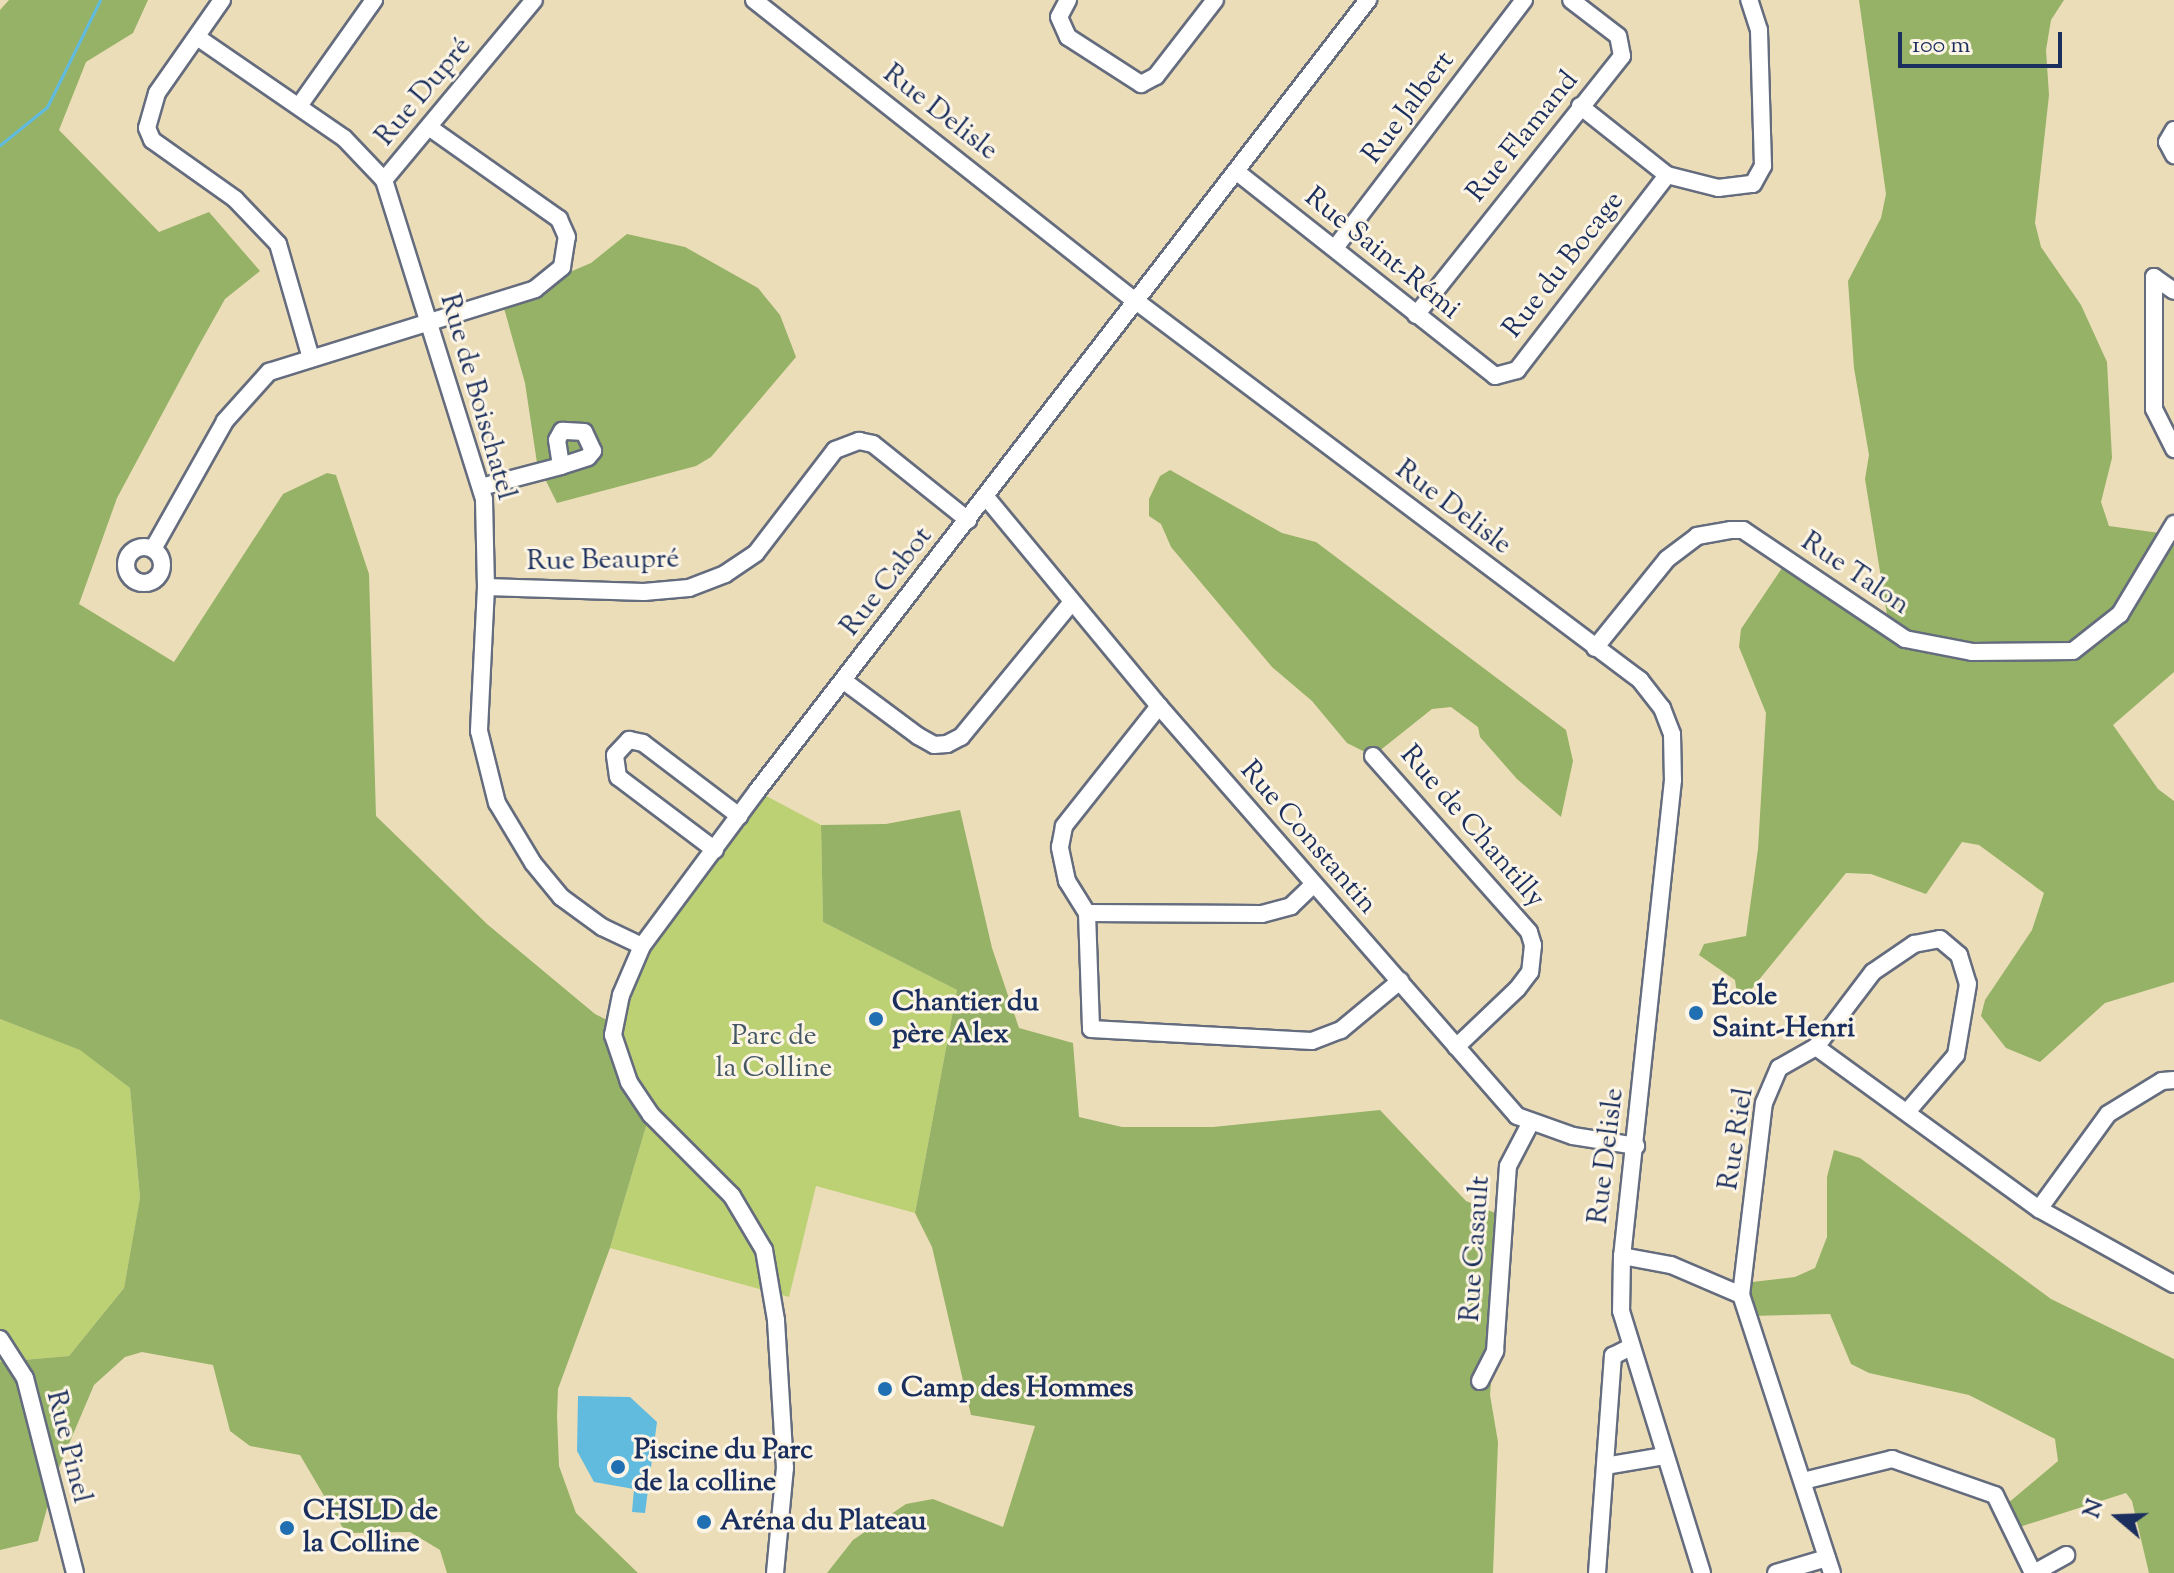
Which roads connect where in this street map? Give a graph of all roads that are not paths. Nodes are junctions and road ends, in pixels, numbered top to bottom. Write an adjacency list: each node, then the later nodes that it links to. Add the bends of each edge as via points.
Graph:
1 (222, 0): 11 (street)
2 (374, 0): 12 (street)
3 (534, 0): 14 (street, Rue Dupré)
4 (754, 0): 22 (street, Rue Delisle)
5 (1068, 0): 6 (street, via 1059,17 1068,37 1141,84 1156,76)
6 (1215, 0)
7 (1368, 0): 17 (street, Rue Cabot)
8 (1524, 0): 20 (street, Rue Jalbert)
9 (1571, 0): 13 (street, Rue Flamand, via 1618,36 1622,56)
10 (1749, 0): 18 (street, via 1759,30 1763,166 1753,184 1718,188)
11 (197, 37): 12 (street, Rue de Boischatel); 25 (street, via 157,93 147,128 152,140 235,199 278,244)
12 (299, 106): 19 (street, Rue de Boischatel, via 344,138)
13 (1580, 106): 18 (street); 23 (street, Rue Flamand)
14 (430, 128): 19 (street, Rue Dupré); 24 (street, via 559,219 567,253 562,267 535,289)
15 (2174, 130): 16 (street, via 2167,142)
16 (2174, 155)
17 (1237, 172): 20 (street, Rue Saint-Rémi); 22 (street, Rue Cabot)
18 (1667, 175): 26 (street, Rue du Bocage, via 1517,370)
19 (384, 180): 24 (street, Rue de Boischatel)
20 (1335, 248): 23 (street, Rue Saint-Rémi)
21 (2174, 291): 27 (street, via 2154,277 2154,409)
22 (1137, 301): 30 (street, Rue Cabot); 36 (street, Rue Delisle)
23 (1416, 315): 26 (street, Rue Saint-Rémi)
24 (429, 322): 25 (street); 29 (street, Rue de Boischatel)
25 (311, 358): 33 (street, via 269,372 234,407)
26 (1495, 376)
27 (2174, 449)
28 (561, 466): 29 (street)
29 (481, 487): 34 (street, Rue de Boischatel)
30 (986, 497): 31 (street, Rue Cabot); 35 (street, Rue Constantin)
31 (968, 520): 34 (street, Rue Beaupré, via 873,444 859,441 835,450 756,553 725,574 689,588 644,592); 37 (street, Rue Cabot)
32 (2174, 524): 36 (street, Rue Talon, via 2120,614 2073,651 1972,652 1905,639 1743,530 1697,536 1667,559)
33 (153, 549)
34 (486, 587): 44 (street, Rue de Boischatel, via 479,731 497,803 533,863 561,897 602,927)
35 (1071, 603): 37 (street, via 961,737 947,744 934,745 918,736); 38 (street, Rue Constantin)
36 (1595, 648): 51 (street, Rue Delisle, via 1640,680 1662,708 1672,734 1673,780)
37 (844, 681): 40 (street, Rue Cabot)
38 (1159, 706): 42 (street, Rue Constantin); 43 (street, via 1062,832 1069,888)
39 (1373, 756): 46 (street, Rue de Chantilly, via 1529,932 1533,945 1530,972)
40 (739, 816): 41 (street, Rue Cabot); 41 (street, via 643,743 629,740 615,755 618,777)
41 (715, 850): 44 (street, Rue Cabot)
42 (1313, 885): 43 (street, via 1291,906 1262,914); 45 (street, Rue Constantin)
43 (1087, 913): 45 (street, via 1091,1029 1312,1041 1341,1030)
44 (642, 946): 65 (street, Rue Cabot, via 613,1023 615,1051 651,1115 743,1210 764,1250 776,1320 785,1479)
45 (1400, 981): 46 (street, Rue Constantin)
46 (1456, 1047): 50 (street, Rue Constantin, via 1517,1116)
47 (1816, 1047): 49 (street); 49 (street, Rue Riel, via 1873,972 1914,944 1940,939 1959,955 1968,984 1956,1055); 55 (street, Rue Riel, via 1779,1068 1764,1103)
48 (2174, 1080): 52 (street, via 2162,1081 2108,1114)
49 (1907, 1112): 52 (street)
50 (1531, 1122): 51 (street, Rue Constantin, via 1573,1136); 58 (street, Rue Casault, via 1508,1166 1495,1351)
51 (1636, 1146): 53 (street, Rue Delisle)
52 (2039, 1209): 54 (street)
53 (1622, 1256): 55 (street, via 1686,1270); 57 (street, Rue Delisle, via 1621,1311)
54 (2174, 1284)
55 (1741, 1295): 61 (street, Rue Riel)
56 (0, 1339): 64 (street, Rue Pinel, via 25,1378)
57 (1631, 1347): 59 (street, Rue Delisle); 60 (street, via 1613,1356)
58 (1480, 1381)
59 (1664, 1456): 60 (street); 67 (street, Rue Delisle)
60 (1605, 1466): 66 (street)
61 (1803, 1481): 63 (street, Rue Riel); 69 (street, via 1906,1460 1995,1495)
62 (2066, 1555): 69 (street)
63 (1829, 1565): 68 (street)
64 (75, 1573)
65 (775, 1573)
66 (1597, 1573)
67 (1702, 1573)
68 (1776, 1573)
69 (2034, 1573)

